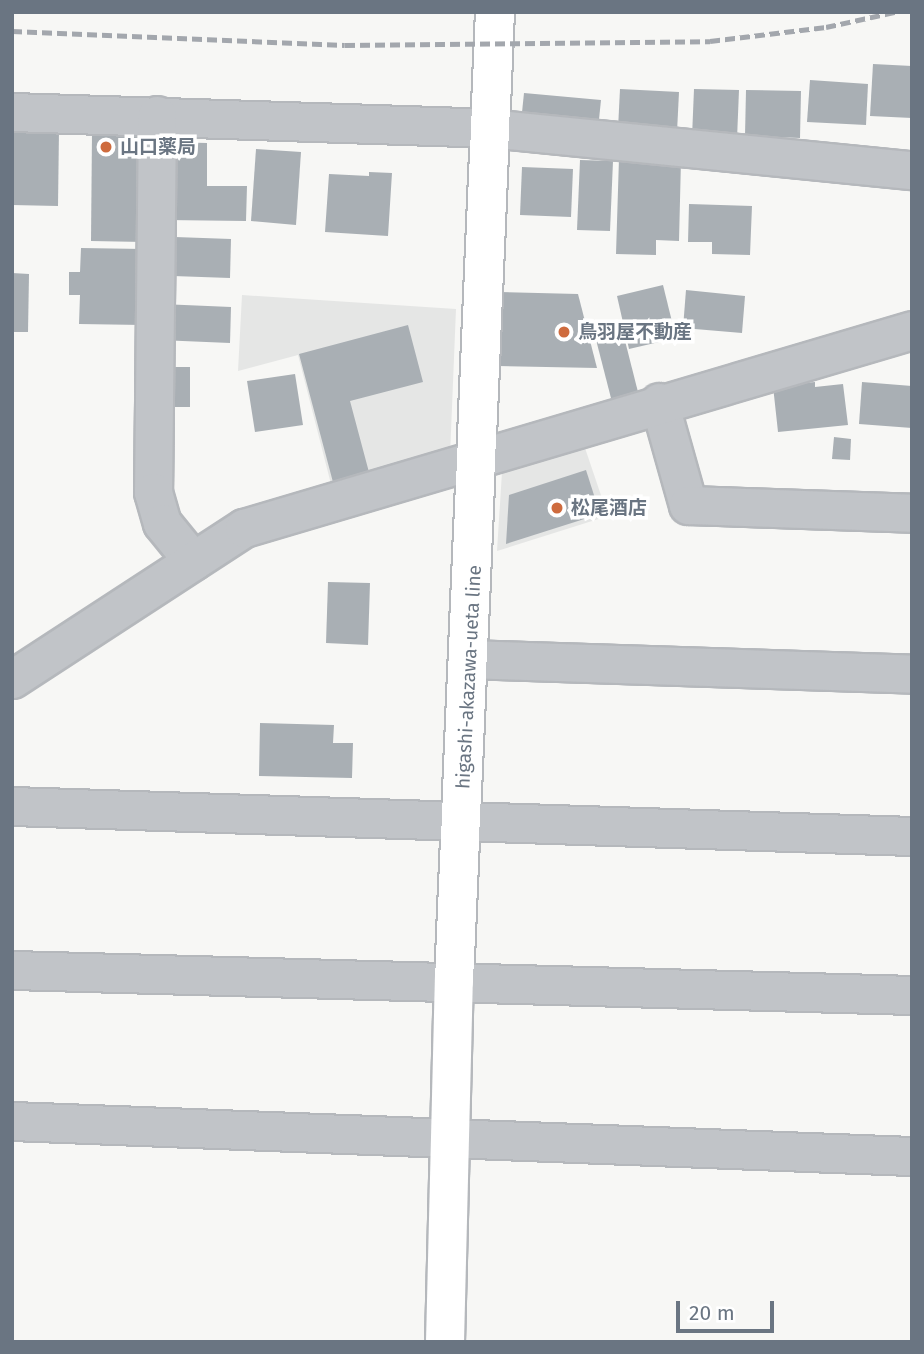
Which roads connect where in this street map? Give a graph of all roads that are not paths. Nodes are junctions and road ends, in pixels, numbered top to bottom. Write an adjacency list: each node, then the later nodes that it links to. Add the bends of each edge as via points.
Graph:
1 (495, 12): 4 (main road, higashi-akazawa-ueta line)
2 (12, 112): 3 (street)
3 (157, 115): 4 (street); 10 (street, via 153,492 162,523)
4 (488, 128): 5 (street); 8 (main road, higashi-akazawa-ueta line)
5 (912, 170)
6 (912, 330): 7 (street)
7 (659, 402): 8 (street); 9 (street, via 688,505)
8 (479, 457): 10 (street, via 244,528); 11 (main road, higashi-akazawa-ueta line)
9 (912, 513)
10 (193, 561): 13 (street)
11 (470, 659): 12 (street); 15 (main road, higashi-akazawa-ueta line)
12 (912, 674)
13 (12, 679)
14 (12, 806): 15 (street)
15 (463, 817): 16 (street); 18 (main road, higashi-akazawa-ueta line)
16 (912, 836)
17 (12, 970): 18 (street)
18 (454, 981): 19 (street); 21 (main road, higashi-akazawa-ueta line)
19 (912, 995)
20 (12, 1121): 21 (street)
21 (451, 1138): 22 (street); 23 (main road, higashi-akazawa-ueta line)
22 (912, 1156)
23 (445, 1342)

